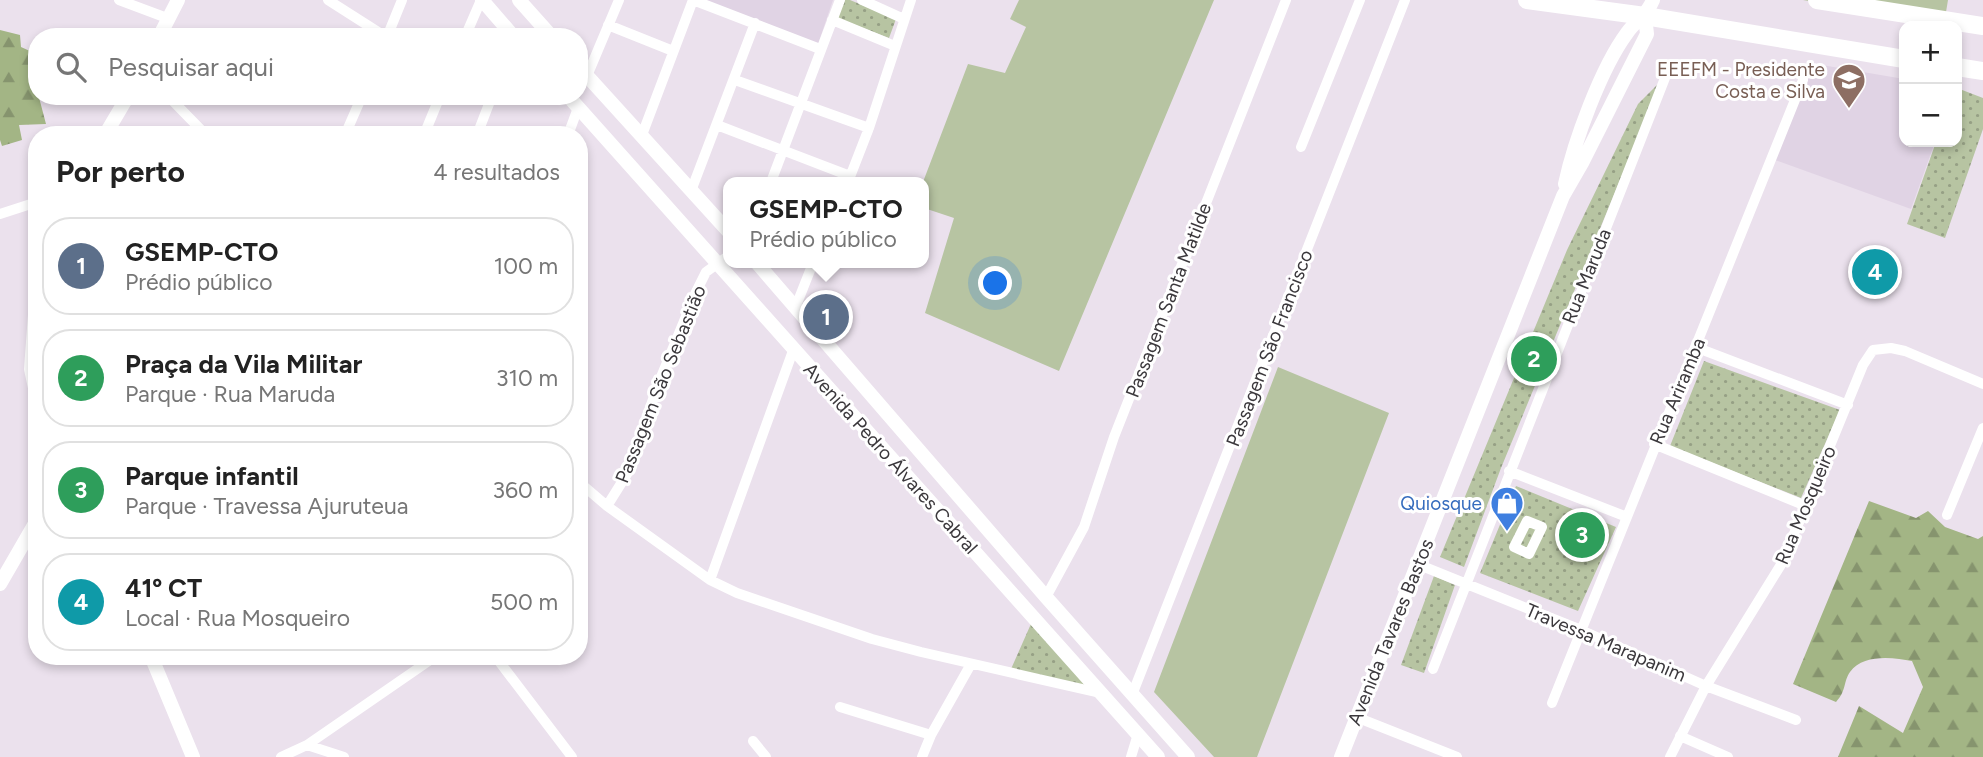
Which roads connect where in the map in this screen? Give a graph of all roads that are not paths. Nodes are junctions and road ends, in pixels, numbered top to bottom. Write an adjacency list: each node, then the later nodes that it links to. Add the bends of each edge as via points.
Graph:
1 (119, 0): 18 (street)
2 (178, 0): 18 (main road)
3 (328, 0): 25 (street)
4 (402, 0): 26 (street)
5 (481, 0): 27 (street); 28 (main road)
6 (519, 0): 29 (main road)
7 (619, 0): 22 (street)
8 (693, 0): 21 (street); 32 (street)
9 (840, 0): 20 (street)
10 (862, 0): 19 (street)
11 (911, 0): 19 (street)
12 (1286, 0): 90 (street, Passagem Santa Matilde, via 1114,437 1084,527)
13 (1360, 0): 58 (street)
14 (1405, 0): 99 (street, Passagem São Francisco)
15 (1527, 0): 17 (highway)
16 (1817, 0): 23 (highway)
17 (1649, 8): 33 (highway); 85 (main road, Avenida Tavares Bastos, via 1647,34 1563,195)
18 (167, 18): 24 (main road)
19 (904, 19): 30 (street)
20 (832, 20): 30 (street); 31 (street)
21 (755, 23): 31 (street); 39 (street)
22 (608, 25): 32 (street); 34 (street)
23 (1983, 26)
24 (163, 28)
25 (373, 28)
26 (391, 28)
27 (469, 28)
28 (506, 28)
29 (544, 28)
30 (895, 46): 56 (street)
31 (820, 49): 47 (street)
32 (673, 51): 57 (street)
33 (1899, 57)
34 (588, 62)
35 (1962, 68): 36 (highway)
36 (1983, 71)
37 (588, 76): 57 (main road)
38 (1665, 78): 78 (street, Rua Maruda)
39 (734, 80): 47 (street); 49 (street)
40 (1802, 80): 72 (street, Rua Ariramba)
41 (123, 105): 50 (main road)
42 (177, 105): 51 (street)
43 (358, 105): 52 (street)
44 (436, 105): 53 (street)
45 (489, 105): 54 (street)
46 (576, 105): 48 (main road, Avenida Pedro Álvares Cabral)
47 (800, 105): 56 (street); 59 (street)
48 (578, 108): 55 (street); 67 (main road, Avenida Pedro Álvares Cabral)
49 (717, 125): 59 (street); 63 (street)
50 (110, 126)
51 (197, 126)
52 (349, 126)
53 (428, 126)
54 (480, 126)
55 (571, 126)
56 (869, 128): 62 (street)
57 (642, 135): 63 (main road)
58 (1301, 147)
59 (783, 151): 60 (street); 61 (street)
60 (773, 177)
61 (844, 177)
62 (850, 177)
63 (691, 191): 66 (main road)
64 (28, 205): 65 (street)
65 (0, 214)
66 (723, 226)
67 (722, 259): 80 (street, Passagem São Sebastião, via 706,272 696,292 627,474)
68 (729, 268): 73 (main road, Avenida Pedro Álvares Cabral)
69 (762, 268): 71 (main road, Avenida Pedro Álvares Cabral)
70 (811, 268): 71 (street)
71 (796, 306): 90 (main road, Avenida Pedro Álvares Cabral)
72 (1695, 347): 75 (street); 77 (street, Rua Ariramba)
73 (794, 348): 87 (street); 98 (main road, Avenida Pedro Álvares Cabral)
74 (1983, 384): 75 (street, Rua Mosqueiro, via 1905,351 1873,350)
75 (1848, 405): 81 (street, Rua Mosqueiro)
76 (1983, 428): 82 (street)
77 (1654, 444): 81 (street); 83 (street, Rua Ariramba)
78 (1509, 471): 83 (street); 89 (street, Rua Maruda)
79 (588, 490): 80 (street)
80 (607, 506): 87 (street)
81 (1806, 506): 97 (street, Rua Mosqueiro, via 1782,563)
82 (1947, 515)
83 (1627, 517): 91 (street, Rua Ariramba)
84 (28, 533): 86 (main road)
85 (1417, 564): 89 (street, Travessa Marapanim); 102 (main road, Avenida Tavares Bastos)
86 (4, 567): 88 (main road)
87 (710, 580): 92 (street, via 872,639)
88 (0, 584)
89 (1466, 584): 91 (street, Travessa Marapanim); 96 (street, Rua Maruda)
90 (1045, 597): 99 (main road, Avenida Pedro Álvares Cabral)
91 (1581, 630): 97 (street, Travessa Marapanim); 100 (street, Rua Ariramba)
92 (971, 664): 98 (street); 105 (street)
93 (155, 665): 109 (main road)
94 (423, 665): 108 (street)
95 (502, 665): 112 (street)
96 (1433, 669)
97 (1706, 686): 103 (street, Travessa Marapanim); 106 (street, Rua Mosqueiro)
98 (1100, 694): 104 (main road, Avenida Pedro Álvares Cabral)
99 (1132, 695): 117 (main road, Avenida Pedro Álvares Cabral)
100 (1552, 703)
101 (840, 707): 105 (street)
102 (1356, 717): 118 (main road, Avenida Tavares Bastos); 119 (street)
103 (1796, 719)
104 (1138, 734): 115 (street); 116 (main road, Avenida Pedro Álvares Cabral)
105 (931, 735): 114 (street)
106 (1680, 736): 120 (street, Rua Mosqueiro); 121 (street)
107 (753, 741): 113 (street)
108 (307, 745): 110 (street); 111 (street)
109 (193, 757)
110 (281, 757)
111 (344, 757)
112 (572, 757)
113 (766, 757)
114 (922, 757)
115 (1131, 757)
116 (1158, 757)
117 (1188, 757)
118 (1341, 757)
119 (1457, 757)
120 (1670, 757)
121 (1728, 757)

